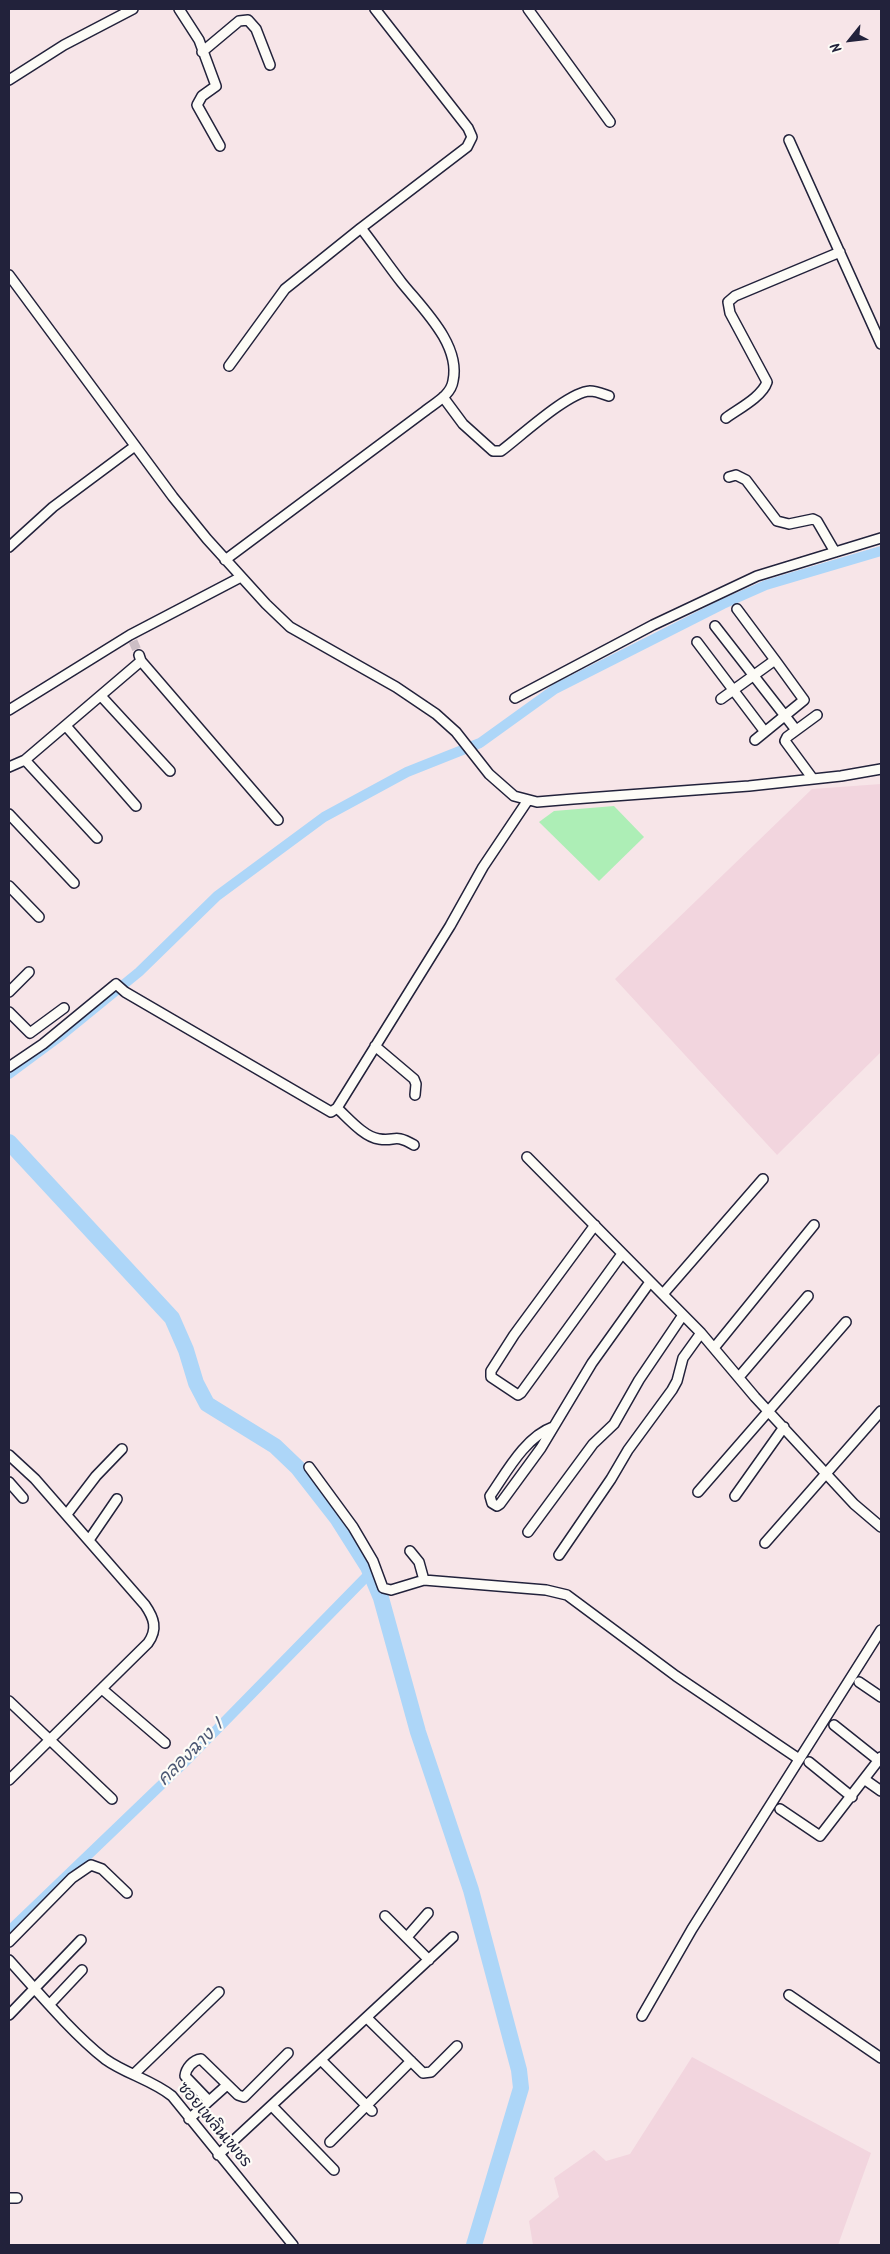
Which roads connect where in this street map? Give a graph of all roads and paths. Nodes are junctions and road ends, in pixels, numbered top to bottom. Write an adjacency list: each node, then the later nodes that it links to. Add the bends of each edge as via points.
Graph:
1 (133, 9): 7 (street, via 64,45)
2 (178, 9): 5 (street, via 199,40)
3 (375, 9): 11 (street, via 472,137 467,147)
4 (528, 9): 8 (street)
5 (202, 52): 6 (street, via 239,21 248,20 256,29); 10 (street, via 216,86 196,105)
6 (270, 65)
7 (9, 80)
8 (610, 122)
9 (789, 140): 12 (street)
10 (220, 146)
11 (362, 228): 15 (street, via 285,289); 17 (street, via 428,314 447,345 455,366 453,383)
12 (840, 252): 14 (street); 18 (street, via 728,302 730,313 767,382 765,388)
13 (9, 275): 19 (street)
14 (881, 344)
15 (229, 366)
16 (609, 396): 17 (street, via 591,391 579,393 501,451 494,451 464,424)
17 (443, 397): 24 (street)
18 (726, 418)
19 (134, 446): 22 (street, via 53,507); 24 (street, via 173,497)
20 (729, 476): 23 (street, via 736,475 746,480 777,521 789,524 817,521)
21 (881, 538): 23 (street)
22 (9, 548)
23 (835, 552): 33 (street, via 757,576)
24 (231, 556): 25 (street)
25 (241, 578): 35 (street); 47 (street, via 290,626 436,714 505,789)
26 (737, 609): 29 (street)
27 (715, 626): 30 (street)
28 (697, 642): 31 (street)
29 (775, 660): 30 (street); 36 (street, via 804,700)
30 (754, 676): 31 (street); 36 (street)
31 (734, 691): 34 (street); 40 (street)
32 (101, 696): 38 (street); 45 (street); 50 (street, via 140,658)
33 (515, 698)
34 (721, 699)
35 (9, 710)
36 (786, 715): 39 (street); 40 (street)
37 (817, 715): 39 (street)
38 (66, 726): 42 (street); 48 (street)
39 (796, 730): 46 (street, via 785,741)
40 (765, 732): 41 (street)
41 (754, 740)
42 (25, 760): 43 (street); 51 (street)
43 (9, 767)
44 (881, 768): 46 (street)
45 (170, 772)
46 (813, 779): 47 (street, via 574,800)
47 (528, 800): 59 (street, via 483,867)
48 (136, 806)
49 (9, 814): 52 (street)
50 (278, 820)
51 (97, 838)
52 (74, 882)
53 (9, 886): 54 (street)
54 (39, 917)
55 (29, 972): 56 (street)
56 (9, 992)
57 (64, 1008): 58 (street, via 30,1033)
58 (9, 1012)
59 (375, 1046): 61 (street, via 414,1079); 62 (street)
60 (9, 1067): 62 (street, via 43,1044 116,984 325,1110 331,1112)
61 (415, 1095)
62 (337, 1108): 63 (street, via 371,1137 381,1140 402,1138)
63 (414, 1145)
64 (527, 1156): 66 (street)
65 (763, 1179): 70 (street)
66 (594, 1225): 68 (street); 68 (street, via 514,1335 491,1376 518,1395 521,1393)
67 (814, 1225): 75 (street)
68 (622, 1254): 69 (street)
69 (650, 1282): 70 (street); 79 (street, via 592,1363)
70 (663, 1294): 72 (street)
71 (808, 1296): 76 (street)
72 (683, 1316): 74 (street); 92 (street, via 639,1380 614,1424 593,1444)
73 (846, 1322): 78 (street)
74 (701, 1333): 75 (street); 96 (street, via 683,1358 672,1390)
75 (714, 1348): 76 (street)
76 (739, 1377): 78 (street)
77 (881, 1410): 84 (street)
78 (768, 1412): 80 (street); 86 (street)
79 (553, 1427): 79 (street, via 530,1442 490,1496 492,1503 500,1504)
80 (784, 1427): 84 (street); 87 (street)
81 (122, 1449): 90 (street)
82 (9, 1455): 90 (street)
83 (309, 1467): 97 (street, via 353,1527 384,1588 391,1590)
84 (828, 1474): 91 (street, via 854,1504); 94 (street)
85 (9, 1482): 88 (street)
86 (698, 1492)
87 (735, 1496)
88 (23, 1498)
89 (117, 1499): 93 (street)
90 (67, 1514): 93 (street)
91 (881, 1527)
92 (528, 1532)
93 (89, 1540): 100 (street, via 145,1605 154,1623 153,1637)
94 (765, 1543)
95 (410, 1551): 97 (street, via 419,1562)
96 (559, 1555)
97 (424, 1580): 107 (street, via 567,1594 669,1671)
98 (881, 1630): 107 (street)
99 (859, 1682): 101 (street)
100 (102, 1689): 104 (street); 105 (street)
101 (881, 1696)
102 (9, 1701): 104 (street)
103 (834, 1725): 106 (street)
104 (50, 1740): 109 (street); 113 (street)
105 (166, 1743)
106 (880, 1758): 110 (street)
107 (798, 1759): 130 (street)
108 (809, 1762): 112 (street)
109 (9, 1780)
110 (864, 1780): 111 (street); 112 (street)
111 (881, 1791)
112 (852, 1796): 114 (street, via 820,1836)
113 (112, 1799)
114 (780, 1809)
115 (127, 1893): 121 (street, via 102,1869 91,1865 72,1878)
116 (428, 1913): 118 (street)
117 (385, 1916): 118 (street)
118 (407, 1937): 123 (street)
119 (453, 1937): 123 (street)
120 (81, 1940): 125 (street)
121 (9, 1942)
122 (9, 1960): 125 (street, ซอยเพลินเพชร)
123 (429, 1960): 131 (street)
124 (82, 1970): 128 (street)
125 (35, 1989): 128 (street, ซอยเพลินเพชร); 129 (street)
126 (220, 1992): 137 (street)
127 (789, 1995): 134 (street)
128 (50, 2004): 137 (street, ซอยเพลินเพชร, via 97,2052)
129 (9, 2015)
130 (642, 2016)
131 (367, 2018): 135 (street); 136 (street)
132 (457, 2046): 136 (street, via 427,2074)
133 (288, 2053): 138 (street, via 244,2097)
134 (881, 2058)
135 (322, 2061): 140 (street); 141 (street)
136 (410, 2061): 141 (street)
137 (134, 2074): 142 (street, ซอยเพลินเพชร, via 166,2092)
138 (227, 2085): 139 (street); 139 (street, via 201,2059 193,2062 185,2076)
139 (208, 2101): 142 (street)
140 (272, 2106): 144 (street); 145 (street)
141 (369, 2108): 143 (street)
142 (189, 2119): 144 (street, ซอยเพลินเพชร)
143 (330, 2142)
144 (218, 2155): 146 (street, ซอยเพลินเพชร)
145 (334, 2170)
146 (294, 2245)

